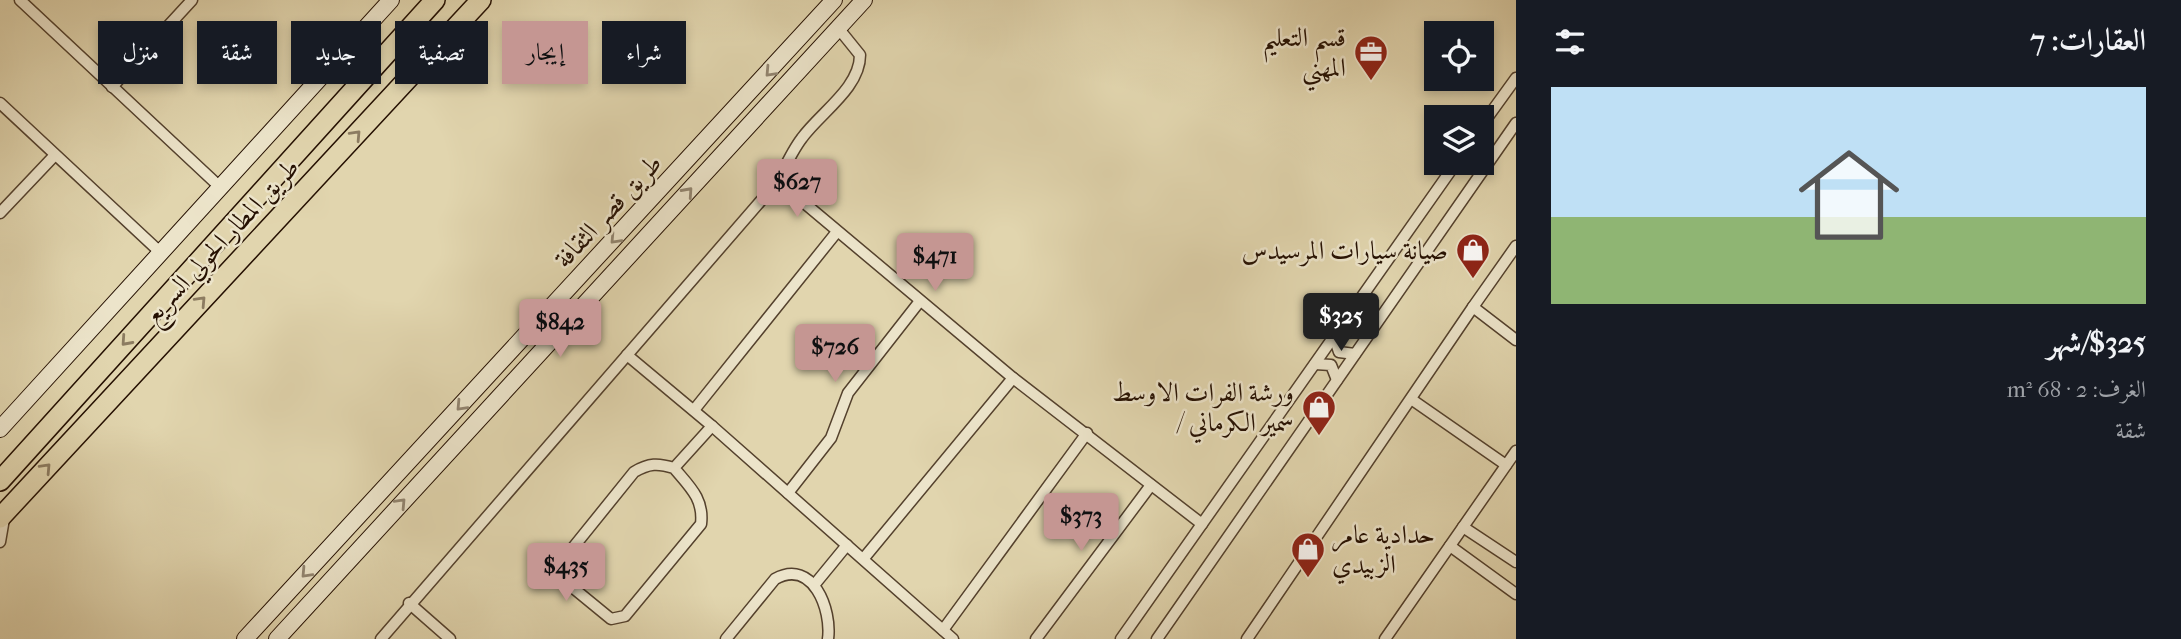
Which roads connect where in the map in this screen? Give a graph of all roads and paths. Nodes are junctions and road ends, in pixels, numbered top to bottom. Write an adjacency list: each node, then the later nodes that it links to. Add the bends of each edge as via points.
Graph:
1 (20, 0): 10 (street)
2 (192, 0): 10 (street)
3 (391, 0): 17 (street)
4 (435, 0): 39 (highway, طريق المطار الحولي السريع, one-way to 39)
5 (481, 0): 42 (highway, طريق المطار الحولي السريع, one-way to 5)
6 (834, 0): 54 (street, طريق قصر الثقافة, one-way to 54)
7 (864, 0): 8 (street)
8 (839, 29): 16 (street, via 860,55 860,66 801,138); 55 (street, one-way to 8)
9 (1516, 78): 12 (street)
10 (112, 87): 17 (street)
11 (0, 103): 14 (street)
12 (1494, 108)
13 (1516, 122): 26 (street)
14 (55, 155): 18 (street); 21 (street)
15 (1448, 175): 24 (street)
16 (778, 181): 19 (street); 27 (street)
17 (221, 188): 21 (street)
18 (0, 213)
19 (836, 233): 22 (street); 32 (street)
20 (1516, 246): 23 (street)
21 (162, 254): 34 (street)
22 (919, 301): 29 (street); 41 (street, via 848,393 834,433)
23 (1473, 307): 25 (street); 31 (street)
24 (1334, 337): 26 (street, via 1339,352); 28 (street)
25 (1516, 340)
26 (1355, 354): 30 (street)
27 (627, 355): 32 (street); 52 (street)
28 (1315, 364): 30 (street, via 1331,365); 43 (street)
29 (1013, 378): 35 (street); 48 (street)
30 (1337, 380): 63 (street)
31 (1411, 399): 37 (street); 64 (street)
32 (694, 410): 33 (street)
33 (712, 426): 38 (street); 41 (street)
34 (0, 429)
35 (1087, 433): 40 (street); 53 (street)
36 (1516, 450): 37 (street)
37 (1506, 465): 44 (street)
38 (674, 468): 38 (street, via 647,464 634,472 559,565 561,578 611,620 625,616 701,524 703,510 698,497)
39 (0, 481)
40 (1151, 485): 43 (street); 61 (street)
41 (788, 493): 46 (street)
42 (3, 515): 45 (street)
43 (1202, 524): 62 (street)
44 (1463, 527): 47 (street); 49 (street)
45 (0, 541)
46 (847, 545): 48 (street); 50 (street)
47 (1450, 547): 51 (street); 65 (street)
48 (864, 558): 53 (street)
49 (1516, 562)
50 (815, 584): 58 (street, via 791,575 775,579); 59 (street, via 829,628)
51 (1516, 594)
52 (409, 603): 56 (street); 57 (street)
53 (943, 630): 60 (street)
54 (245, 639)
55 (277, 639)
56 (381, 639)
57 (450, 639)
58 (726, 639)
59 (828, 639)
60 (953, 639)
61 (1036, 639)
62 (1121, 639)
63 (1157, 639)
64 (1247, 639)
65 (1385, 639)

